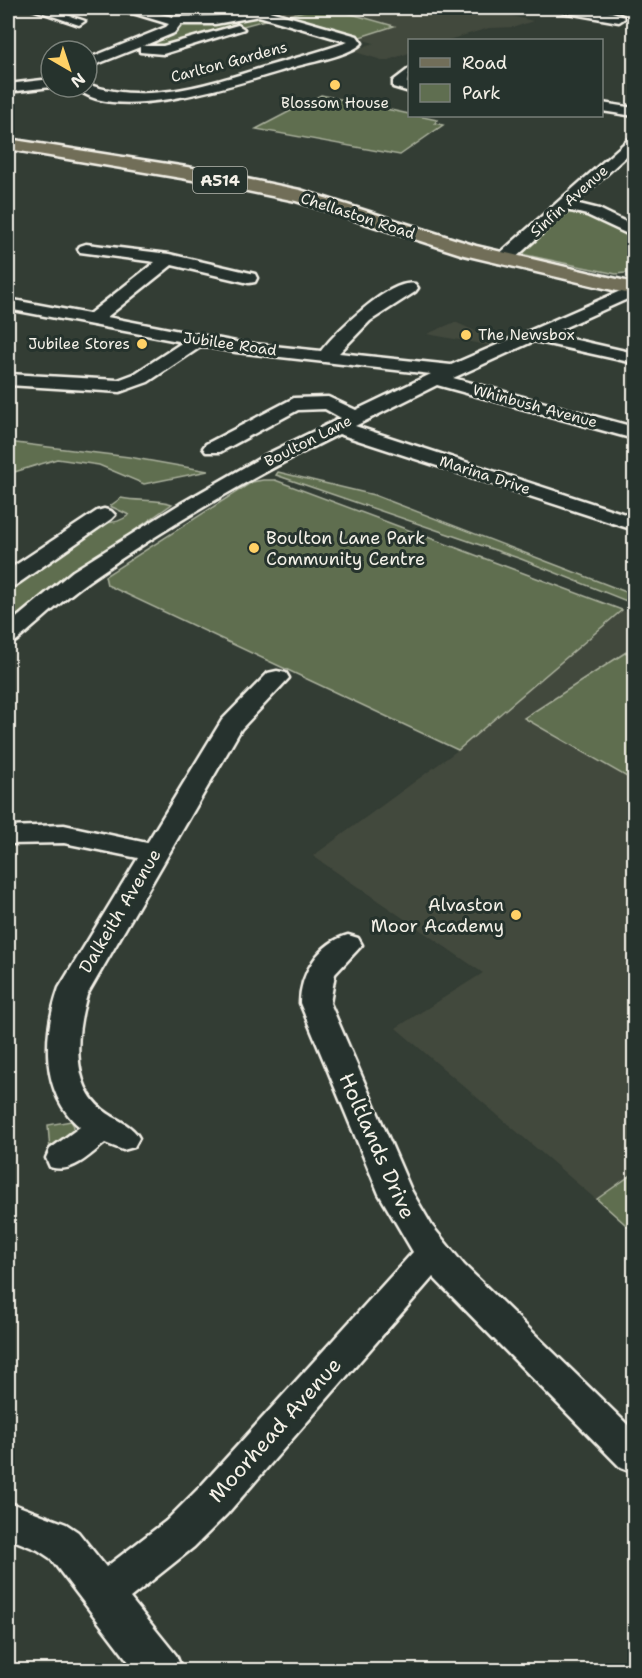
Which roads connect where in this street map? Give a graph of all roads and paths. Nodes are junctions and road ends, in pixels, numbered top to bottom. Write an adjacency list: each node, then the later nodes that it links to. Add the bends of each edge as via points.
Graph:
1 (35, 8): 6 (street)
2 (122, 8): 7 (street)
3 (562, 8): 5 (street)
4 (278, 17): 7 (street, via 256,12 215,20); 8 (street, via 163,50); 14 (street, Carlton Gardens, via 356,43 222,84 171,95)
5 (619, 18)
6 (80, 21)
7 (174, 21): 8 (street, via 170,30)
8 (129, 47): 9 (street)
9 (99, 59)
10 (408, 74): 12 (street, via 398,84)
11 (39, 84): 13 (street)
12 (408, 87)
13 (8, 88)
14 (99, 92)
15 (603, 107): 16 (street)
16 (634, 112)
17 (8, 144): 23 (main road, Chellaston Road / A514, via 300,196)
18 (631, 149): 19 (street, Sinfin Avenue)
19 (565, 206): 20 (street, via 593,212); 23 (street, Sinfin Avenue)
20 (634, 232)
21 (86, 249): 22 (street)
22 (169, 259): 24 (street); 28 (street)
23 (504, 259): 26 (main road, Chellaston Road / A514)
24 (249, 278)
25 (409, 288): 31 (street, via 343,333)
26 (634, 289): 29 (street, Boulton Lane)
27 (8, 304): 28 (street, Jubilee Road)
28 (93, 320): 30 (street, Jubilee Road)
29 (535, 336): 32 (street); 33 (street, Boulton Lane)
30 (196, 341): 31 (street, Jubilee Road); 35 (street, via 141,378 120,386)
31 (327, 357): 33 (street, Jubilee Road)
32 (634, 358)
33 (454, 371): 34 (street, Boulton Lane)
34 (435, 379): 36 (street, Boulton Lane); 37 (street, Whinbush Avenue)
35 (8, 380)
36 (345, 421): 38 (street, Marina Drive, via 328,403 300,403 288,405); 42 (street, Marina Drive); 44 (street, Boulton Lane, via 228,483 137,539 69,584)
37 (634, 433)
38 (235, 436): 39 (street); 40 (street, Marina Drive)
39 (256, 444)
40 (213, 448)
41 (104, 515): 43 (street)
42 (634, 524)
43 (8, 580)
44 (8, 636)
45 (278, 678): 47 (street, Dalkeith Avenue, via 260,707 231,725)
46 (8, 836): 47 (street, via 64,834)
47 (155, 853): 49 (street, Dalkeith Avenue, via 67,1006 65,1080 73,1100 85,1114 113,1132)
48 (348, 945): 50 (street, Holtlands Drive, via 325,965 314,992 315,1003 396,1194)
49 (62, 1158)
50 (434, 1253): 51 (street, Holtlands Drive, via 477,1301); 53 (street, Moorhead Avenue, via 213,1501 180,1534)
51 (634, 1456)
52 (8, 1520): 53 (street, via 64,1545)
53 (104, 1594): 54 (street)
54 (161, 1671)

